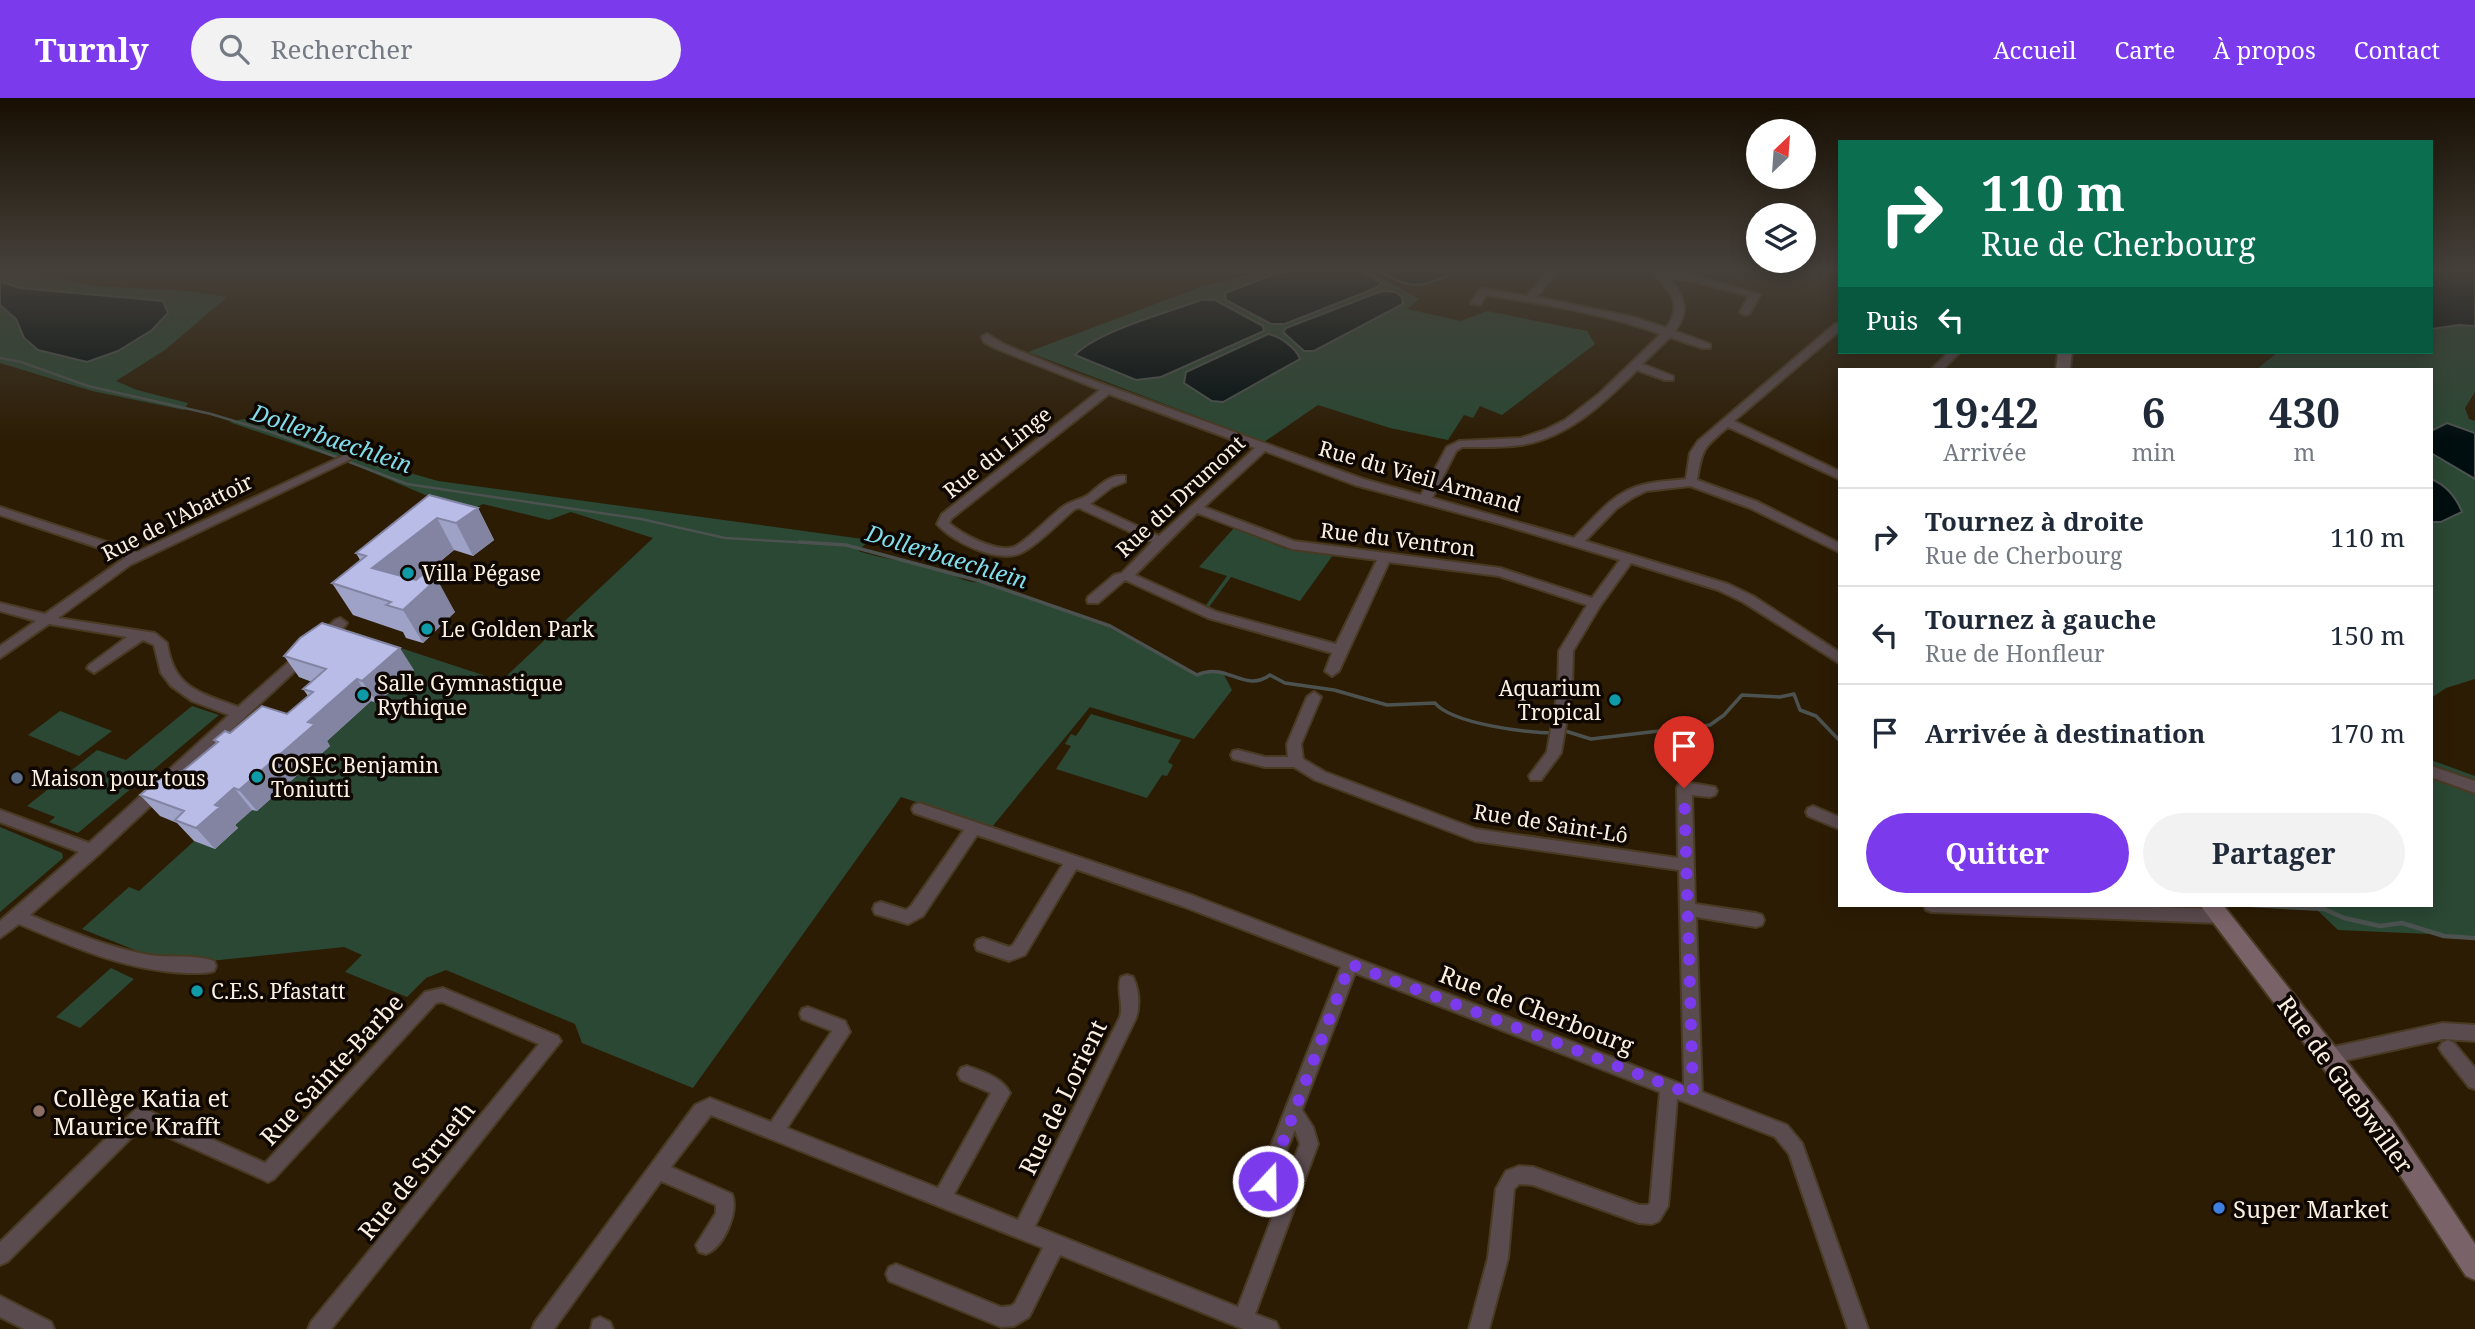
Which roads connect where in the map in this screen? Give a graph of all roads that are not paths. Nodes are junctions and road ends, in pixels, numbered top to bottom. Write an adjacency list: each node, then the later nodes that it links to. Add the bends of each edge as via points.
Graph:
1 (1652, 326): 4 (street)
2 (1673, 326): 4 (street)
3 (1838, 327): 12 (street)
4 (1668, 332): 6 (street); 8 (street)
5 (987, 337): 11 (street, Rue du Vieil Armand, via 999,346)
6 (1706, 346)
7 (1953, 354): 9 (street)
8 (1634, 365): 10 (street); 18 (street, via 1583,412 1546,435 1525,441 1459,444 1451,449)
9 (1938, 368)
10 (1669, 378)
11 (1108, 389): 13 (street, Rue du Vieil Armand); 19 (street, Rue du Linge, via 946,517 943,524 973,542 1007,554 1071,506)
12 (1727, 422): 15 (street); 17 (street, via 1696,453)
13 (1263, 447): 18 (street, Rue du Vieil Armand); 20 (street, Rue du Drumont)
14 (347, 457): 25 (street, Rue de l'Abattoir)
15 (1838, 475)
16 (1121, 479): 19 (street, Rue du Linge)
17 (1691, 482): 23 (street, via 1644,488 1628,495); 24 (street, via 1754,505)
18 (1424, 500): 23 (street, Rue du Vieil Armand)
19 (1082, 505): 22 (street)
20 (1197, 509): 22 (street, Rue du Drumont); 26 (street, Rue du Ventron, via 1281,542)
21 (0, 511): 25 (street)
22 (1160, 541): 28 (street, Rue du Drumont)
23 (1577, 542): 27 (street, Rue du Vieil Armand)
24 (1838, 547)
25 (137, 556): 32 (street, Rue de l'Abattoir)
26 (1384, 558): 30 (street, Rue du Ventron, via 1500,572); 35 (street)
27 (1628, 558): 30 (street); 37 (street, Rue du Vieil Armand, via 1723,587)
28 (1126, 576): 29 (street, Rue du Drumont); 35 (street, Rue du Drumont, via 1213,615)
29 (1093, 600)
30 (1595, 603): 45 (street, via 1566,651 1565,690 1554,753)
31 (0, 607): 32 (street)
32 (47, 620): 34 (street); 36 (street, Rue de l'Abattoir)
33 (340, 623): 41 (street)
34 (141, 634): 38 (street); 41 (street, via 160,643 166,674 176,686)
35 (1340, 650): 39 (street)
36 (0, 653)
37 (1838, 657)
38 (94, 668)
39 (1332, 671)
40 (1314, 697): 43 (street, via 1294,744)
41 (239, 713): 53 (street)
42 (1238, 755): 43 (street, Rue de Saint-Lô, via 1265,762)
43 (1296, 762): 55 (street, Rue de Saint-Lô, via 1320,776 1475,835)
44 (2433, 772): 46 (street)
45 (1536, 776)
46 (2475, 787)
47 (1710, 791): 55 (street, via 1684,788)
48 (919, 809): 52 (street, Rue de Cherbourg)
49 (1813, 812): 51 (street)
50 (0, 816): 53 (street)
51 (1838, 823)
52 (974, 828): 54 (street, Rue de Cherbourg); 57 (street, via 917,911 908,916)
53 (93, 852): 60 (street)
54 (1073, 861): 63 (street, via 1019,950 1009,954); 64 (street, Rue de Cherbourg)
55 (1686, 865): 58 (street)
56 (2045, 907): 59 (street)
57 (881, 909)
58 (1688, 909): 61 (street); 75 (street)
59 (2215, 910): 71 (main road, Rue de Guebwiller)
60 (17, 916): 62 (street); 65 (street, via 106,954 176,967)
61 (1756, 920)
62 (0, 931)
63 (984, 945)
64 (1350, 964): 74 (street, Rue de Cherbourg); 76 (street)
65 (208, 966)
66 (1127, 982): 81 (street, Rue de Lorient, via 1128,1018)
67 (808, 1014): 77 (street, via 839,1026 841,1032)
68 (2475, 1033): 71 (street, via 2443,1031)
69 (552, 1041): 84 (street, Rue Sainte-Barbe, via 443,995 430,997 268,1173 141,1116); 90 (street, Rue de Strueth)
70 (2448, 1048): 73 (street)
71 (2329, 1056): 85 (main road, Rue de Guebwiller, via 2383,1127)
72 (967, 1074): 79 (street, via 1001,1093)
73 (2475, 1081)
74 (1669, 1086): 75 (street, Rue de Cherbourg); 93 (street, via 1656,1212 1639,1214 1532,1175 1513,1177 1506,1189 1498,1258)
75 (1693, 1095): 94 (street, Rue de Cherbourg, via 1773,1126 1792,1141)
76 (1294, 1113): 80 (street, via 1268,1181); 80 (street, via 1309,1144)
77 (775, 1131): 78 (street, via 706,1108); 79 (street)
78 (657, 1170): 83 (street, via 725,1200 725,1215); 91 (street)
79 (942, 1198): 81 (street)
80 (1281, 1217): 88 (street)
81 (1023, 1230): 82 (street)
82 (1056, 1243): 86 (street, via 1022,1310 1009,1317); 88 (street)
83 (706, 1245)
84 (0, 1255)
85 (2475, 1267)
86 (896, 1273)
87 (0, 1306): 89 (street)
88 (1242, 1319): 92 (street)
89 (44, 1329)
90 (318, 1329)
91 (542, 1329)
92 (1269, 1329)
93 (1479, 1329)
94 (1858, 1329)

